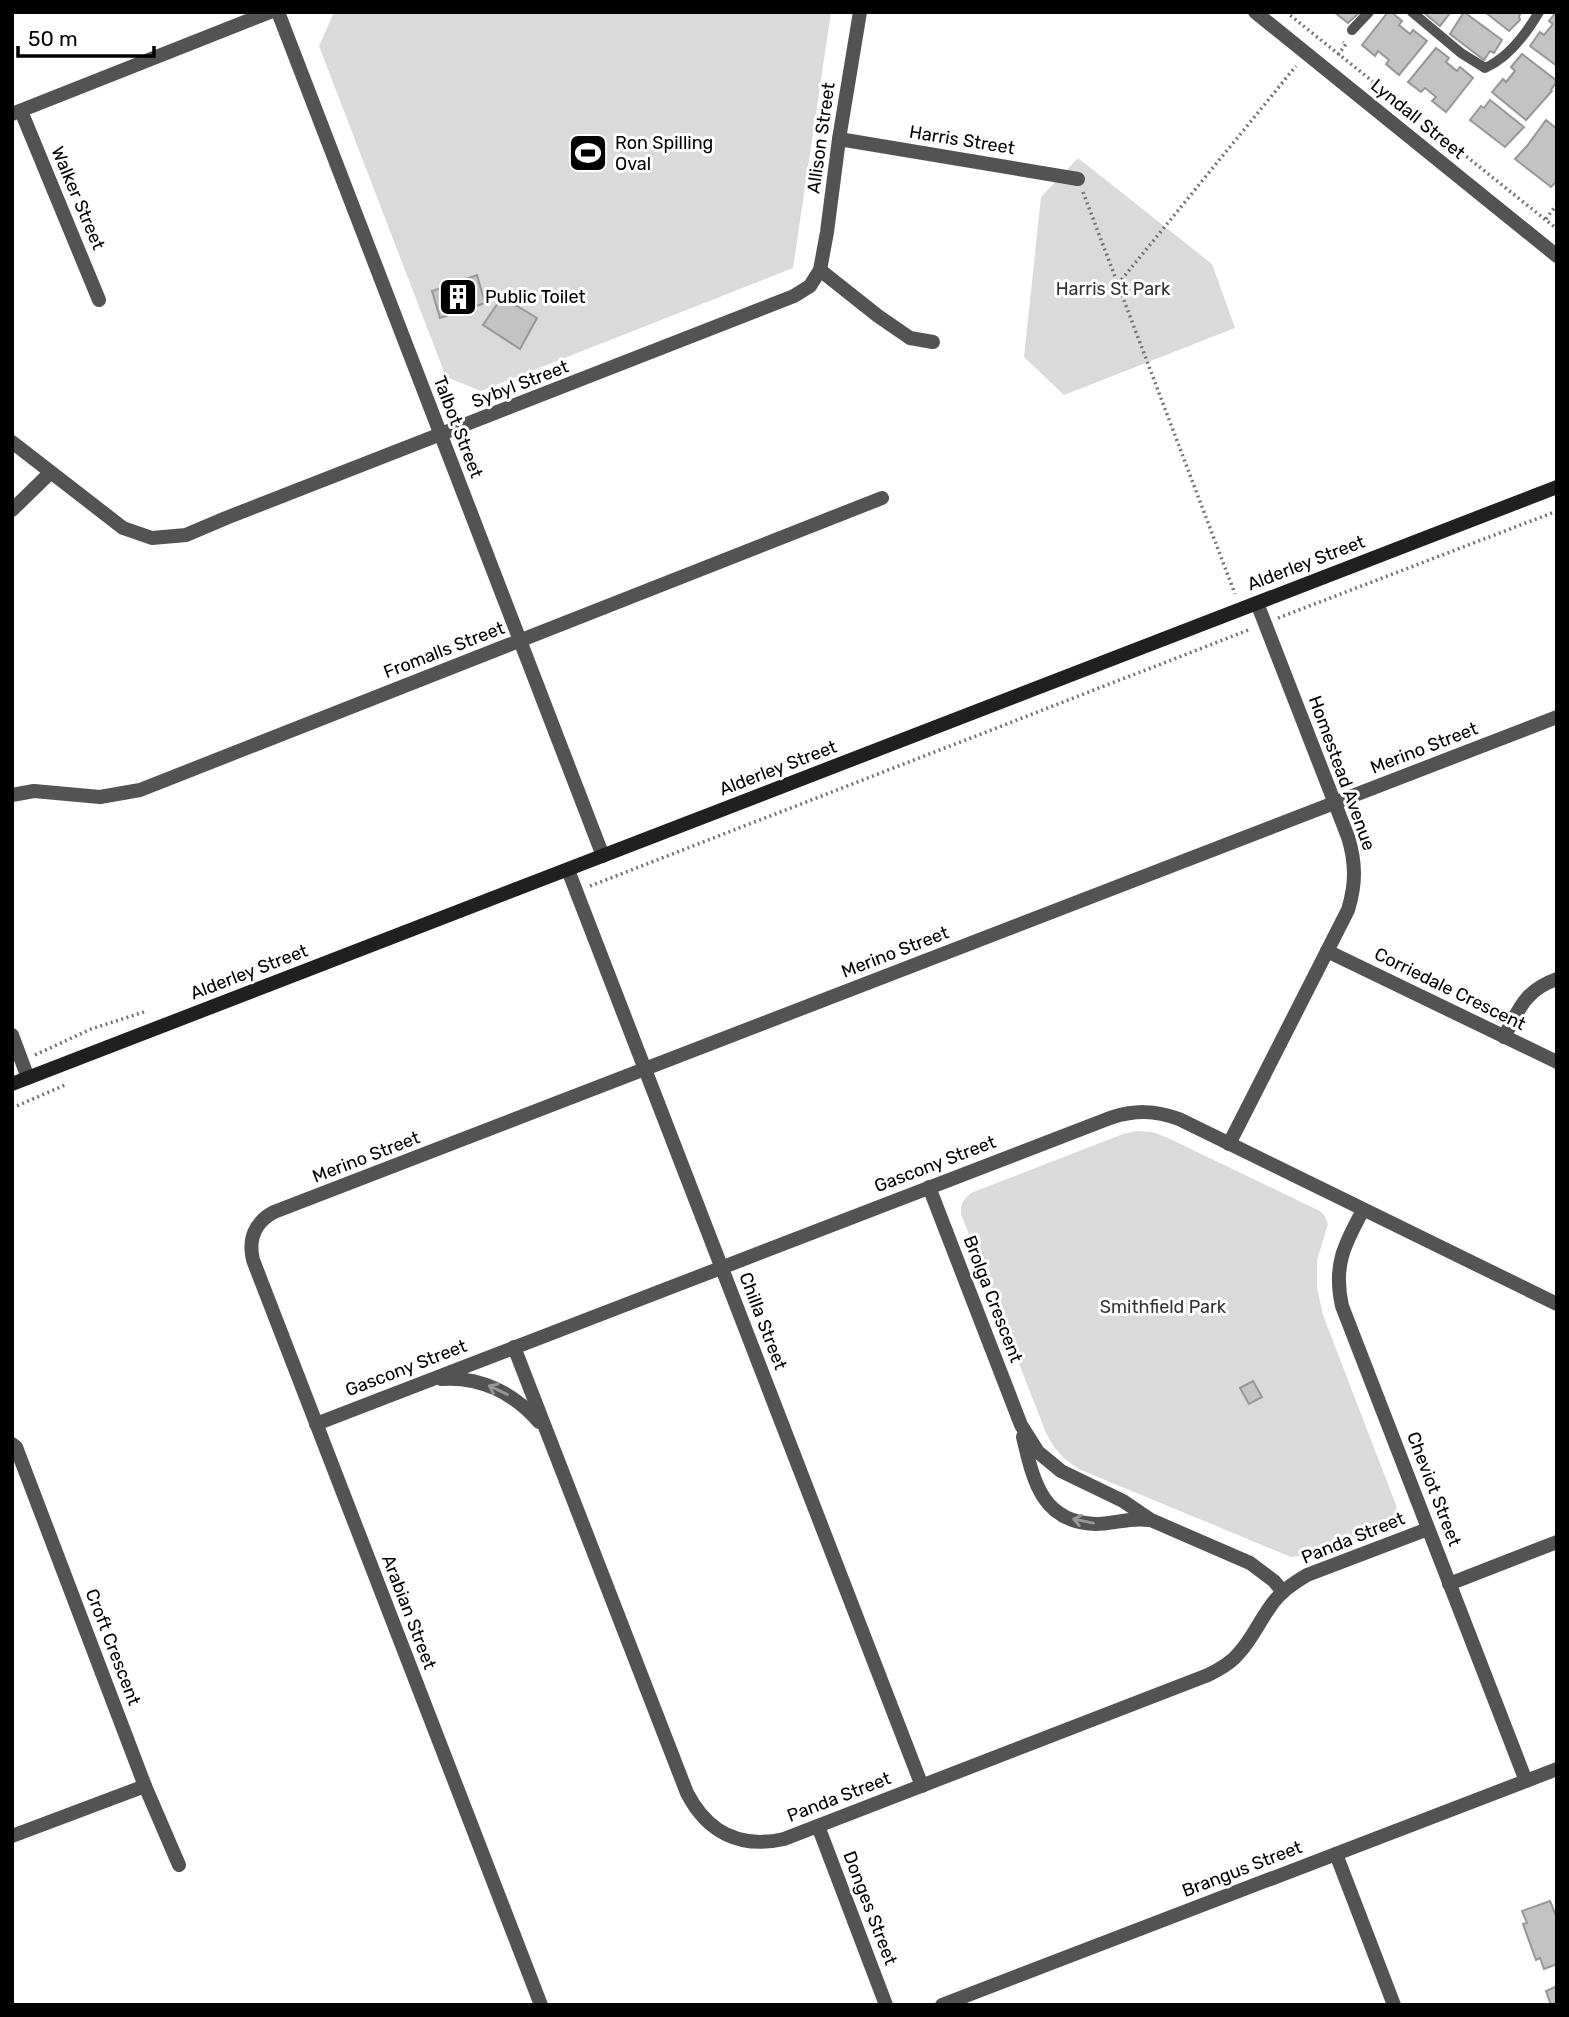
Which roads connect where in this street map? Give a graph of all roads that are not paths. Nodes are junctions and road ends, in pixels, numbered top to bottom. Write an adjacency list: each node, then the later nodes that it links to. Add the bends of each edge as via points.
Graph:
1 (270, 12): 9 (street)
2 (278, 12): 16 (street, Talbot Street)
3 (860, 12): 10 (street, Allison Street)
4 (1255, 12): 12 (street, Lyndall Street)
5 (1368, 12): 8 (lane)
6 (1412, 12): 7 (lane, via 1485,68 1510,50)
7 (1539, 12)
8 (1352, 30)
9 (16, 112): 14 (street, Walker Street)
10 (839, 139): 11 (street, Harris Street); 13 (street, Allison Street)
11 (1078, 179)
12 (1557, 256)
13 (820, 270): 15 (street, via 910,338); 16 (street, Sybyl Street, via 810,286 794,296)
14 (99, 300)
15 (933, 342)
16 (441, 435): 18 (street, Sybyl Street, via 186,535 152,538 123,528); 23 (street, Talbot Street)
17 (12, 442): 18 (street, Sybyl Street)
18 (50, 472): 21 (street)
19 (1557, 487): 22 (street, Alderley Street)
20 (882, 498): 23 (street, Fromalls Street)
21 (12, 510)
22 (1257, 603): 26 (street, Homestead Avenue); 27 (street, Alderley Street)
23 (520, 641): 25 (street, Fromalls Street, via 141,790 100,797 34,791); 27 (street, Talbot Street)
24 (1557, 717): 26 (street, Merino Street)
25 (12, 795)
26 (1335, 803): 29 (street, Homestead Avenue, via 1353,851 1355,879 1349,909); 34 (street, Merino Street)
27 (603, 856): 28 (street, Alderley Street)
28 (568, 870): 34 (street, Chilla Street); 35 (street, Alderley Street)
29 (1327, 951): 32 (street, Corriedale Crescent); 37 (street, Homestead Avenue)
30 (1557, 979): 32 (street, via 1527,997)
31 (12, 1035): 35 (street)
32 (1504, 1037): 33 (street, Corriedale Crescent)
33 (1557, 1062)
34 (645, 1069): 40 (street, Merino Street, via 274,1212); 41 (street, Chilla Street)
35 (28, 1078): 36 (street, Alderley Street)
36 (12, 1084)
37 (1229, 1144): 38 (street, Gascony Street, via 1166,1114 1124,1113); 39 (street, Gascony Street)
38 (929, 1187): 41 (street, Gascony Street); 46 (street, Brolga Crescent)
39 (1363, 1210): 42 (street, Gascony Street); 50 (street, Cheviot Street, via 1343,1250 1338,1276 1342,1306)
40 (254, 1232): 45 (street, Arabian Street, via 253,1260)
41 (722, 1267): 43 (street, Gascony Street); 57 (street, Chilla Street)
42 (1557, 1304)
43 (514, 1347): 44 (street, Gascony Street); 47 (street, Panda Street)
44 (431, 1379): 45 (street, Gascony Street); 47 (street, one-way to 44, via 527,1409 500,1390 467,1379)
45 (316, 1424): 62 (street, Arabian Street)
46 (1021, 1425): 49 (street, Brolga Crescent, via 1049,1463); 49 (street, Brolga Crescent, one-way to 46, via 1085,1522 1052,1507 1037,1489)
47 (548, 1435): 58 (street, Panda Street, via 693,1805 722,1833 746,1841 772,1842)
48 (12, 1444): 56 (street, Croft Crescent)
49 (1151, 1520): 53 (street, Brolga Crescent, via 1250,1563)
50 (1428, 1529): 52 (street, Cheviot Street); 53 (street, Panda Street, via 1307,1575)
51 (1557, 1542): 52 (street)
52 (1449, 1584): 55 (street, Cheviot Street)
53 (1283, 1592): 57 (street, Panda Street, via 1239,1654 1208,1675)
54 (1557, 1769): 55 (street, Brangus Street)
55 (1526, 1781): 60 (street, Brangus Street)
56 (145, 1786): 59 (street); 61 (street, Croft Crescent)
57 (922, 1786): 58 (street, Panda Street)
58 (818, 1826): 63 (street, Donges Street)
59 (12, 1836)
60 (1336, 1854): 64 (street, Brangus Street); 65 (street)
61 (179, 1865)
62 (541, 2005)
63 (887, 2005)
64 (942, 2005)
65 (1394, 2005)

